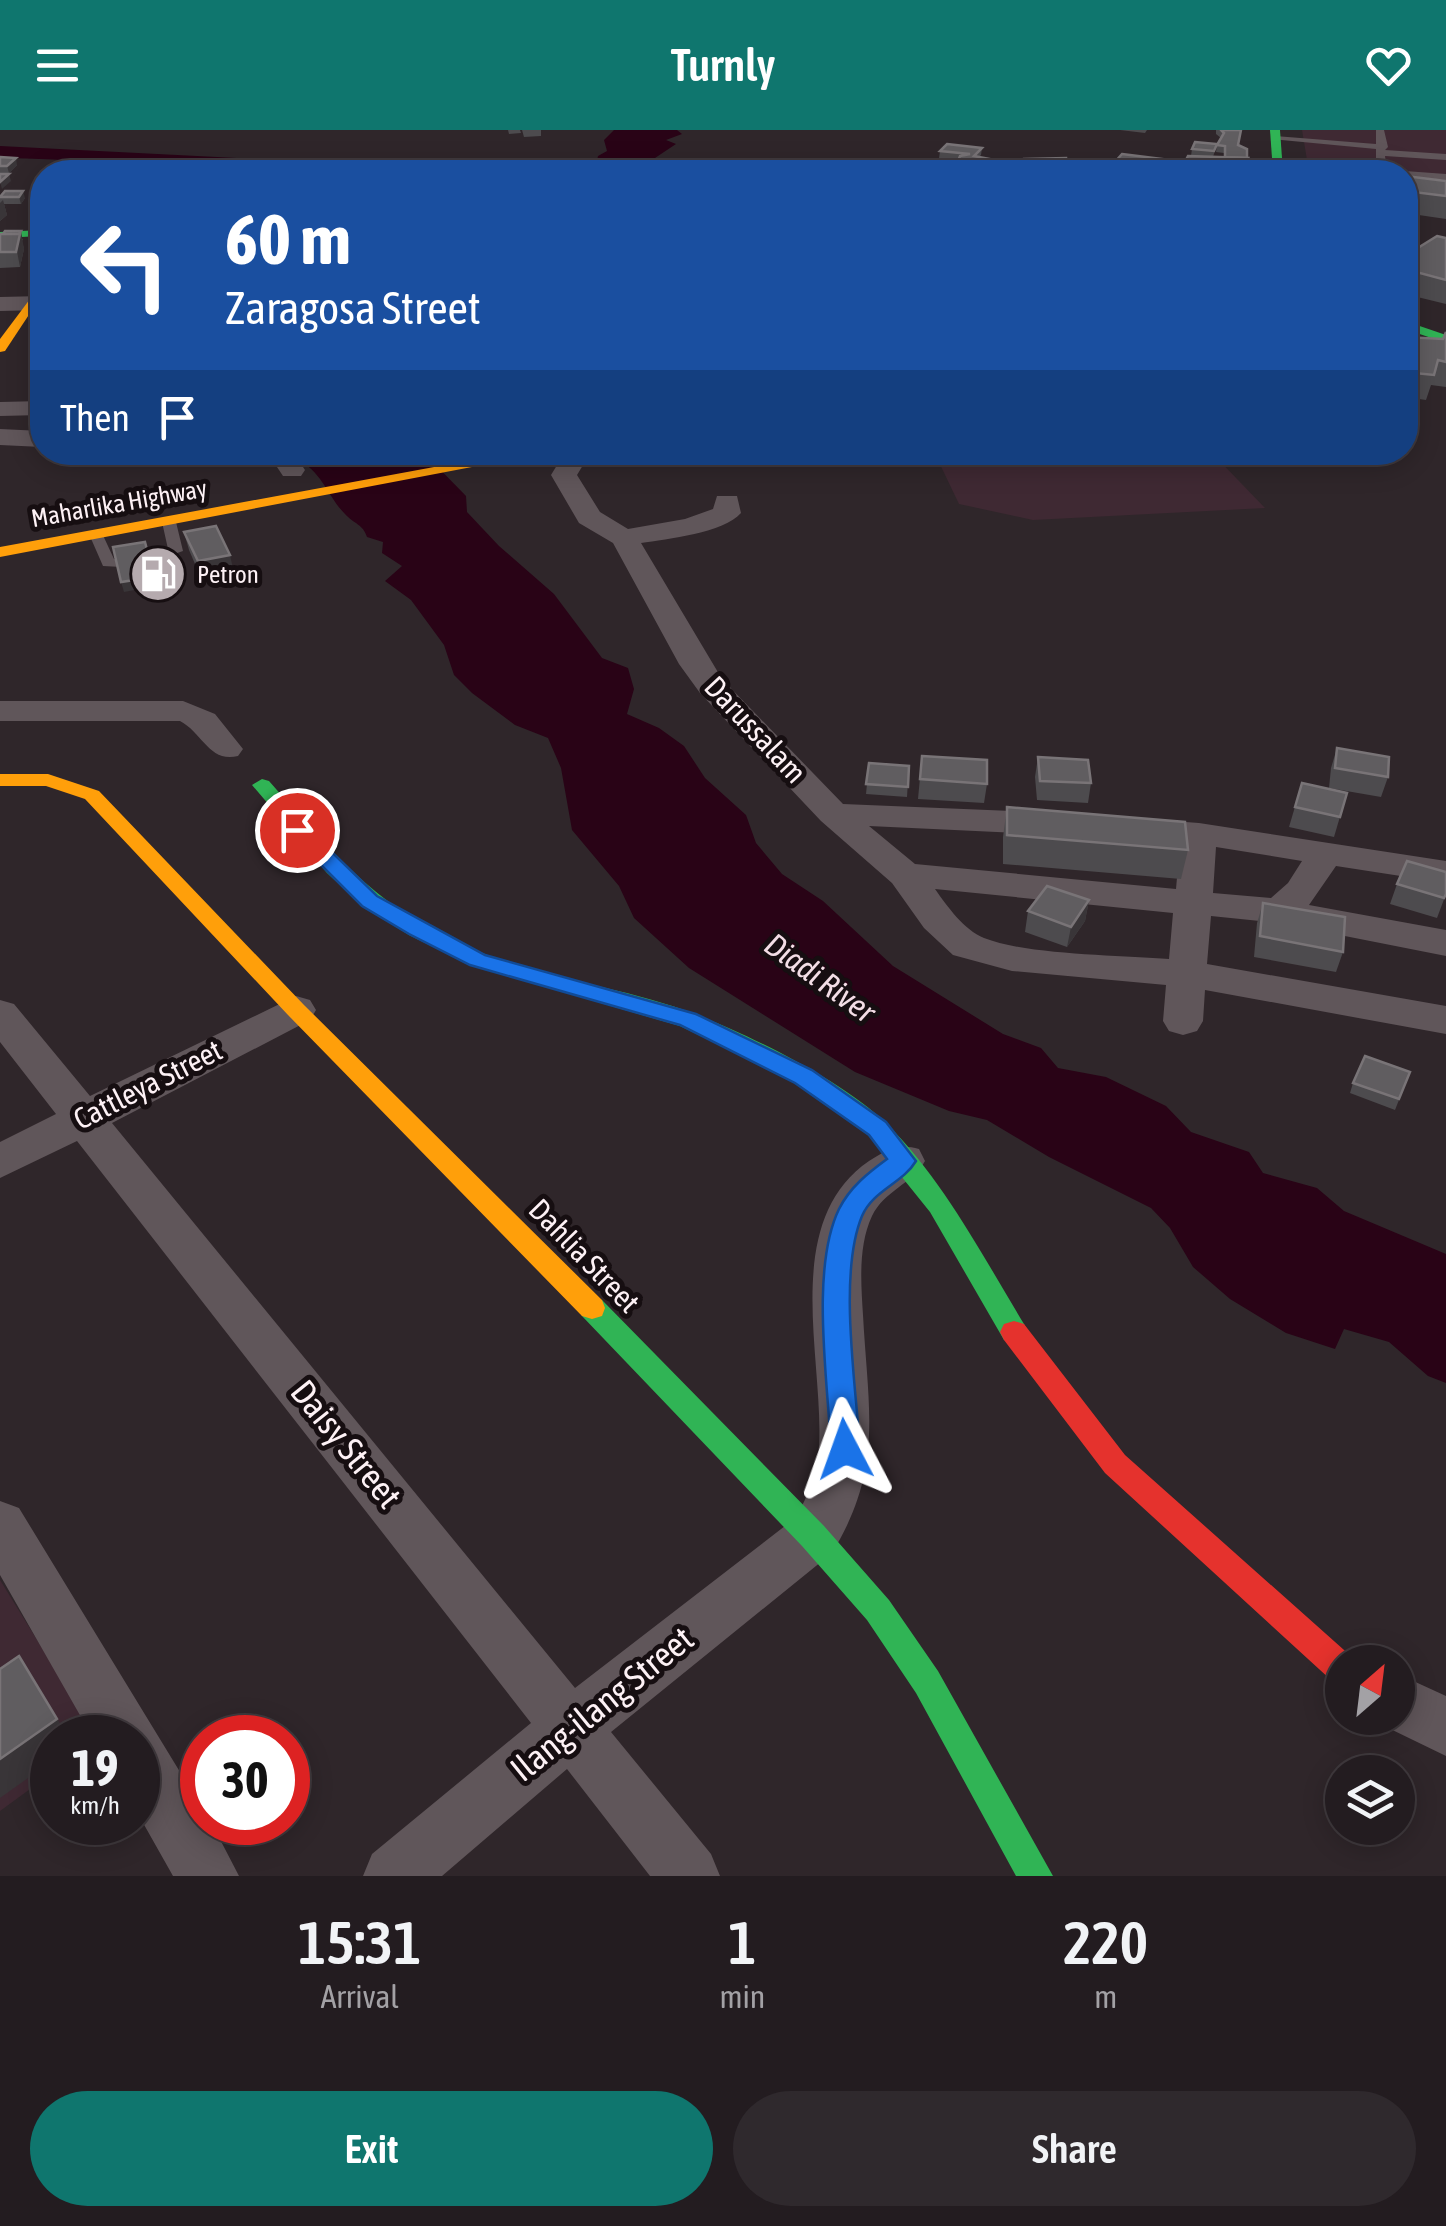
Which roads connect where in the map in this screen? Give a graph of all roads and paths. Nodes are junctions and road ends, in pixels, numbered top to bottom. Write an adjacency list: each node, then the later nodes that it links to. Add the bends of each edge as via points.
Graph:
1 (1380, 130): 3 (lane)
2 (1275, 134): 3 (lane); 5 (street)
3 (1383, 150): 4 (lane); 6 (lane)
4 (1446, 157)
5 (1277, 160)
6 (1382, 160)
7 (1418, 175): 8 (lane)
8 (1446, 178)
9 (30, 234): 10 (street)
10 (0, 235)
11 (30, 299): 12 (street)
12 (0, 304)
13 (30, 310): 17 (street)
14 (1418, 329): 15 (street)
15 (1446, 339)
16 (1418, 345): 18 (street)
17 (0, 348)
18 (1446, 348)
19 (0, 408): 20 (street)
20 (30, 408)
21 (0, 437): 22 (street)
22 (30, 438)
23 (474, 465): 27 (street, Maharlika Highway)
24 (567, 465): 29 (street, Darussalam, via 564,475 589,517)
25 (726, 502): 29 (street, via 727,512 713,520)
26 (0, 522): 30 (street)
27 (169, 522): 28 (street, Maharlika Highway); 32 (lane, via 176,551)
28 (96, 534): 30 (street, Maharlika Highway); 33 (lane, via 108,563)
29 (624, 538): 38 (street, Darussalam, via 694,664)
30 (29, 546): 31 (street, Maharlika Highway)
31 (0, 552)
32 (149, 558)
33 (117, 564)
34 (0, 711): 35 (street, via 183,711 208,723)
35 (226, 749)
36 (0, 780): 47 (street, Dahlia Street, via 52,780 92,796)
37 (262, 785): 53 (street, via 297,830 370,901 417,930 478,960 635,1002 749,1047 845,1104)
38 (834, 814): 39 (street); 42 (street, Darussalam)
39 (1199, 834): 40 (street); 43 (street)
40 (1326, 852): 41 (street); 44 (street, via 1302,892)
41 (1446, 872)
42 (905, 875): 43 (street); 46 (street, Darussalam, via 952,936 982,952)
43 (1194, 902): 44 (street); 46 (street)
44 (1279, 911): 45 (street)
45 (1446, 943)
46 (1188, 974): 49 (street); 50 (street, Darussalam)
47 (296, 1010): 51 (street, Cattleya Street); 55 (street, Dahlia Street)
48 (0, 1014): 51 (street, Daisy Street)
49 (1183, 1020)
50 (1446, 1020)
51 (83, 1117): 52 (street, Cattleya Street); 59 (street, Daisy Street)
52 (0, 1161)
53 (903, 1161): 55 (street, via 872,1183 851,1211 841,1246 845,1449 832,1506); 56 (street, via 939,1205 1017,1336 1115,1464)
54 (0, 1525): 58 (street)
55 (813, 1536): 59 (street, Ilang-ilang Street); 65 (street, Dahlia Street, via 878,1610 927,1682)
56 (1325, 1654)
57 (1415, 1712): 60 (street)
58 (112, 1715)
59 (572, 1726): 63 (street, Ilang-ilang Street); 64 (street, Daisy Street)
60 (1446, 1727)
61 (160, 1794): 62 (street)
62 (208, 1876)
63 (394, 1876)
64 (690, 1876)
65 (1035, 1876)

